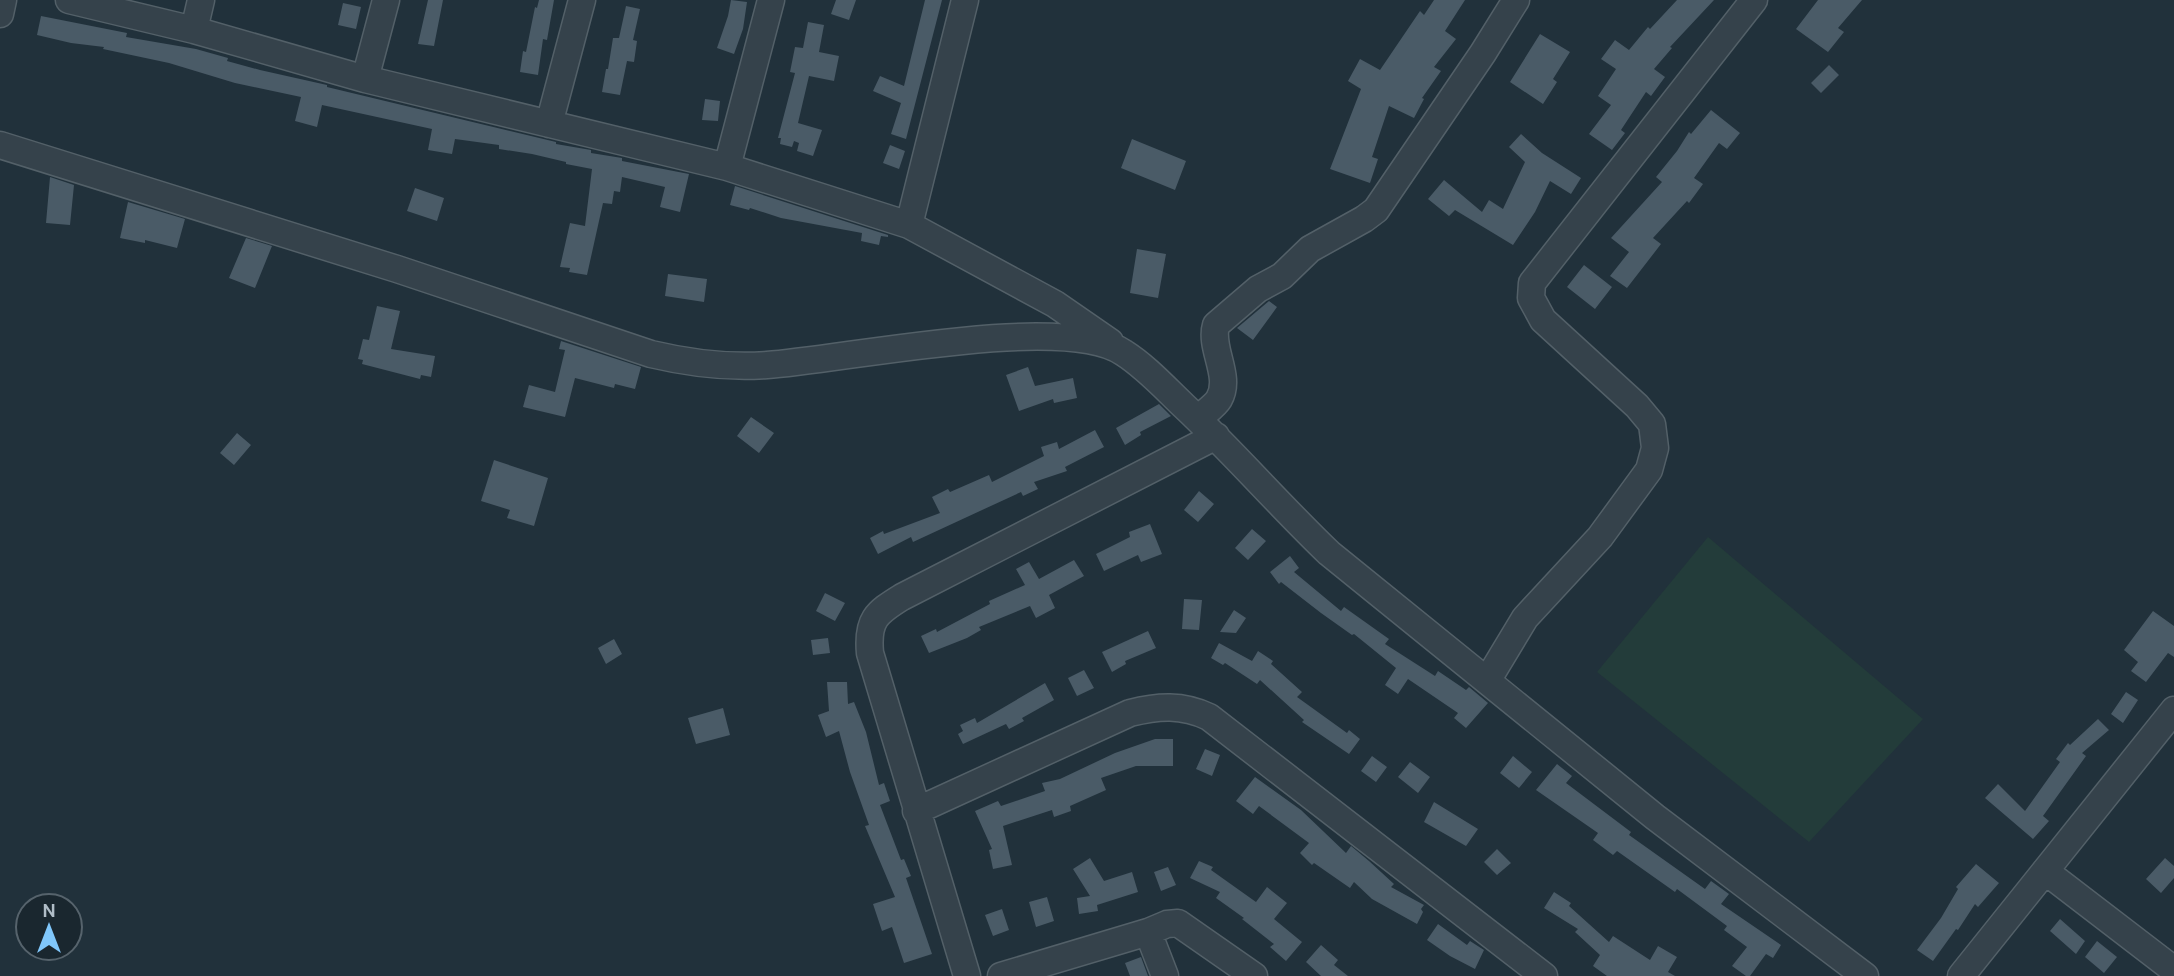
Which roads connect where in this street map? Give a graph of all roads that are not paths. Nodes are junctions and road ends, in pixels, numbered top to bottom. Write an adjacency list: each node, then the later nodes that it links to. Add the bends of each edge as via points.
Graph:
1 (3, 0): 10 (street)
2 (69, 0): 11 (street)
3 (201, 0): 11 (street)
4 (386, 0): 12 (street)
5 (582, 0): 13 (street)
6 (771, 0): 15 (street)
7 (965, 0): 16 (street)
8 (1516, 0): 18 (street, via 1376,210 1310,249 1216,325 1213,334 1223,382)
9 (1754, 0): 19 (street, via 1532,284 1531,298 1543,320 1637,406 1652,424 1655,448 1649,470 1600,537 1525,618)
10 (0, 13)
11 (194, 30): 12 (street)
12 (365, 79): 13 (street)
13 (549, 124): 15 (street)
14 (0, 145): 17 (street, via 678,361 765,366 975,340 1037,337 1093,342)
15 (727, 167): 16 (street)
16 (909, 225): 17 (street, via 1055,304)
17 (1122, 351): 18 (street)
18 (1207, 428): 19 (street, via 1329,553); 21 (street, via 902,597 875,619 868,634 870,653)
19 (1487, 681): 30 (street, via 1655,817)
20 (2174, 710): 22 (street)
21 (916, 811): 25 (street); 29 (street, via 1130,713 1163,706 1194,710 1209,717)
22 (2045, 871): 24 (street); 31 (street)
23 (1148, 932): 26 (street); 27 (street); 28 (street, via 1178,923)
24 (2174, 970)
25 (967, 976)
26 (1001, 976)
27 (1165, 976)
28 (1254, 976)
29 (1544, 976)
30 (1865, 976)
31 (1961, 976)

